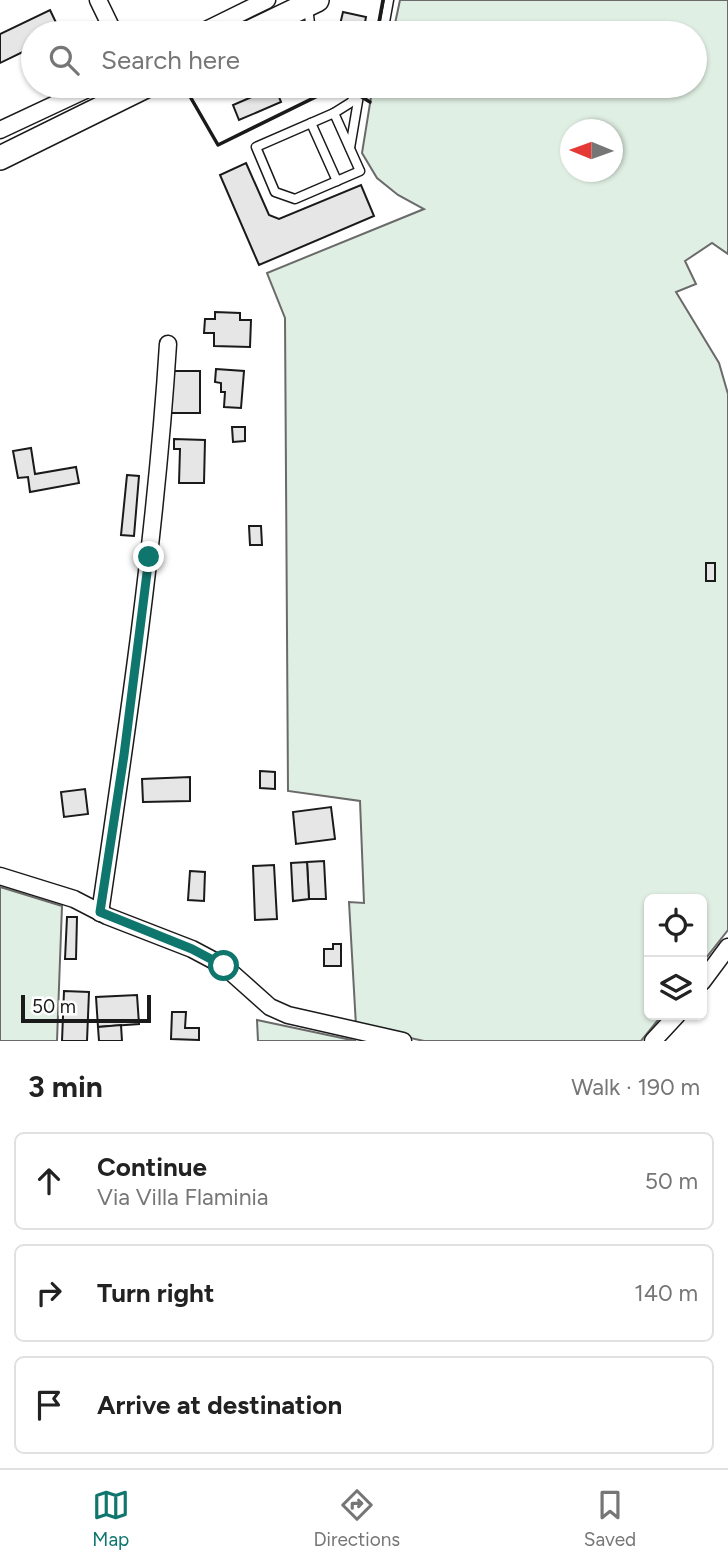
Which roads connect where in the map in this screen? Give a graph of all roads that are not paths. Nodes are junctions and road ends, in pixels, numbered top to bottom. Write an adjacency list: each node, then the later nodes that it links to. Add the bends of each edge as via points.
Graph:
1 (97, 0): 5 (street)
2 (267, 0): 6 (street)
3 (389, 0): 9 (lane)
4 (312, 2): 7 (main road); 8 (lane)
5 (108, 21)
6 (224, 21)
7 (273, 21)
8 (311, 21)
9 (385, 21)
10 (68, 98): 17 (street)
11 (103, 98): 18 (street, via 61,118)
12 (122, 98): 18 (main road)
13 (355, 98): 15 (lane)
14 (359, 98): 21 (lane)
15 (334, 113): 16 (lane); 21 (lane)
16 (311, 123): 23 (lane); 23 (lane, via 256,147 275,192 295,200)
17 (0, 130)
18 (55, 131): 19 (main road)
19 (27, 145): 20 (street); 22 (main road)
20 (0, 147)
21 (351, 148): 23 (lane, via 360,171)
22 (0, 158)
23 (337, 181)
24 (168, 344): 26 (street, via 148,570)
25 (0, 876): 26 (street)
26 (100, 912): 30 (street, via 224,966 270,1007 288,1015)
27 (728, 947): 28 (street)
28 (707, 975)
29 (672, 1020): 31 (street)
30 (403, 1041)
31 (653, 1041)

